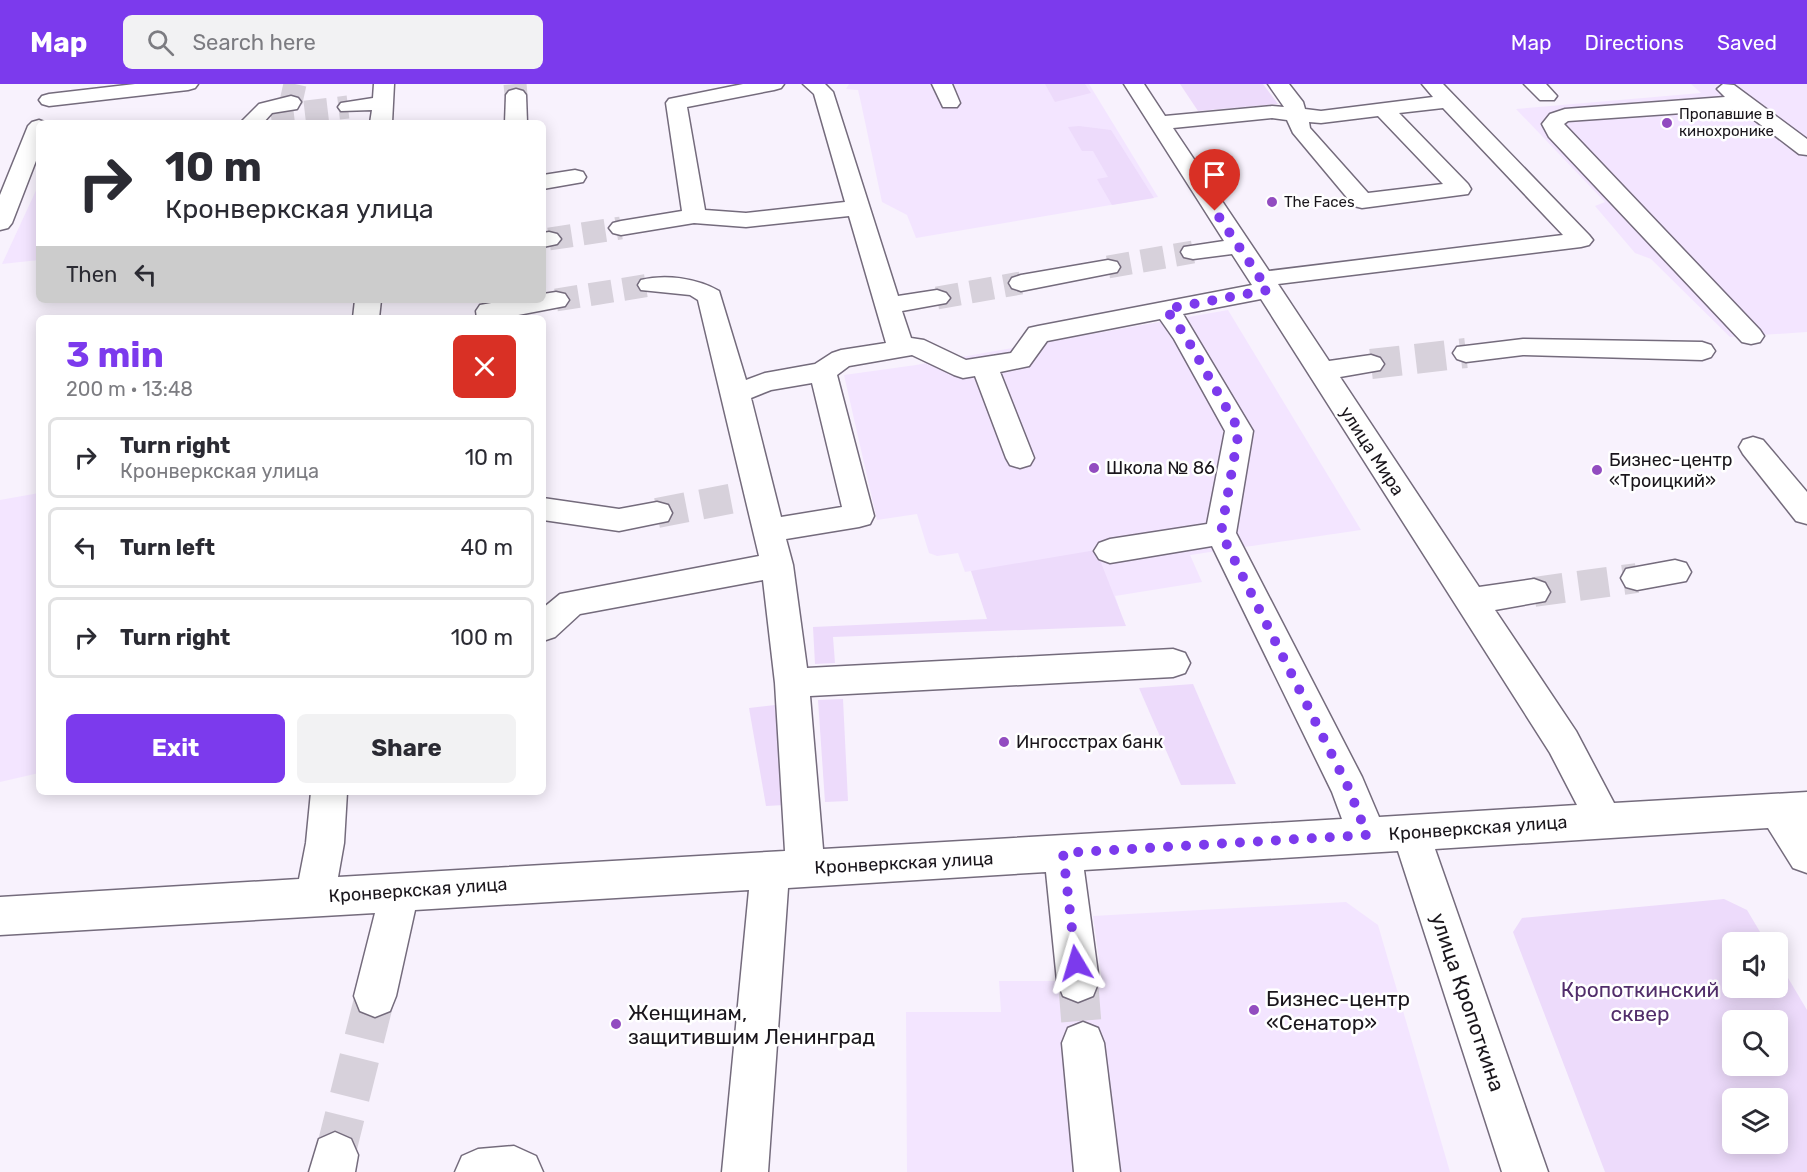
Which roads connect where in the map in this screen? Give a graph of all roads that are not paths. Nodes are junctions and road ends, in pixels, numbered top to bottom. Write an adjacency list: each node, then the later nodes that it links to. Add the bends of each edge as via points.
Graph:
1 (188, 84): 8 (street)
2 (774, 84): 29 (street, via 676,103)
3 (813, 84): 27 (street, via 823,92)
4 (942, 84): 15 (street)
5 (1134, 84): 21 (street, улица Мира)
6 (1278, 84): 17 (street, via 1293,102)
7 (1720, 84): 13 (street)
8 (53, 92): 19 (street)
9 (1440, 92): 12 (street); 35 (street, via 1581,240)
10 (516, 95): 20 (street)
11 (291, 102): 18 (street, via 266,108)
12 (1389, 102): 17 (street, via 1321,117); 17 (street, via 1460,189 1362,201 1300,129)
13 (1746, 102): 23 (street); 45 (street, via 1565,115 1553,124)
14 (383, 103): 16 (street)
15 (950, 103)
16 (348, 107)
17 (1296, 114): 21 (street, via 1272,112)
18 (258, 119)
19 (42, 120)
20 (516, 120)
21 (1159, 123): 31 (street, улица Мира)
22 (36, 143): 24 (street)
23 (1807, 149)
24 (32, 162): 28 (street)
25 (575, 177): 26 (street)
26 (546, 182)
27 (857, 208): 29 (street, via 746,219); 42 (street)
28 (3, 210)
29 (694, 216): 30 (street)
30 (621, 228)
31 (1238, 246): 32 (street); 35 (street, улица Мира)
32 (1193, 252)
33 (1108, 267): 39 (street)
34 (1021, 282): 39 (street)
35 (1264, 284): 43 (street); 51 (street, улица Мира)
36 (650, 285): 53 (street, via 696,288 710,297)
37 (937, 298): 42 (street)
38 (555, 300): 40 (street)
39 (1072, 301): 43 (street); 50 (street, via 1038,334 1020,360)
40 (546, 302)
41 (537, 303): 44 (street, via 489,311)
42 (887, 306): 46 (street)
43 (1166, 309): 60 (street, via 1239,430)
44 (490, 315)
45 (1751, 336)
46 (901, 349): 50 (street, via 915,346 963,369); 52 (street, via 841,359)
47 (1702, 351): 48 (street, via 1523,347)
48 (1466, 353)
49 (1371, 364): 51 (street)
50 (984, 365): 55 (street)
51 (1320, 371): 66 (street, улица Мира)
52 (823, 372): 53 (street, via 765,382); 59 (street, via 859,516)
53 (736, 394): 59 (street, via 750,495)
54 (1753, 447): 58 (street)
55 (1020, 458)
56 (546, 509): 57 (street, via 619,520)
57 (657, 513)
58 (1807, 513)
59 (768, 530): 62 (street)
60 (1221, 533): 61 (street); 74 (street, via 1349,789)
61 (1110, 550)
62 (777, 565): 67 (street, via 571,603); 69 (street)
63 (1675, 572): 64 (street)
64 (1637, 578)
65 (1534, 592): 66 (street)
66 (1470, 601): 72 (street, улица Мира, via 1563,742)
67 (546, 625)
68 (1173, 663): 69 (street)
69 (792, 683): 77 (street)
70 (329, 795): 79 (street)
71 (1792, 810): 72 (street, Кронверкская улица); 76 (street)
72 (1604, 820): 73 (street, Кронверкская улица)
73 (1411, 833): 74 (street, Кронверкская улица); 88 (street, улица Кропоткина)
74 (1367, 835): 75 (street, Кронверкская улица)
75 (1063, 853): 77 (street, Кронверкская улица); 81 (street)
76 (1807, 855)
77 (787, 870): 78 (street, Кронверкская улица); 86 (street)
78 (400, 891): 79 (street, Кронверкская улица); 82 (street)
79 (315, 897): 80 (street, Кронверкская улица)
80 (0, 916)
81 (1078, 981)
82 (375, 996)
83 (1083, 1043): 87 (street)
84 (478, 1172): 85 (street)
85 (520, 1172)
86 (745, 1172)
87 (1097, 1172)
88 (1525, 1172)

